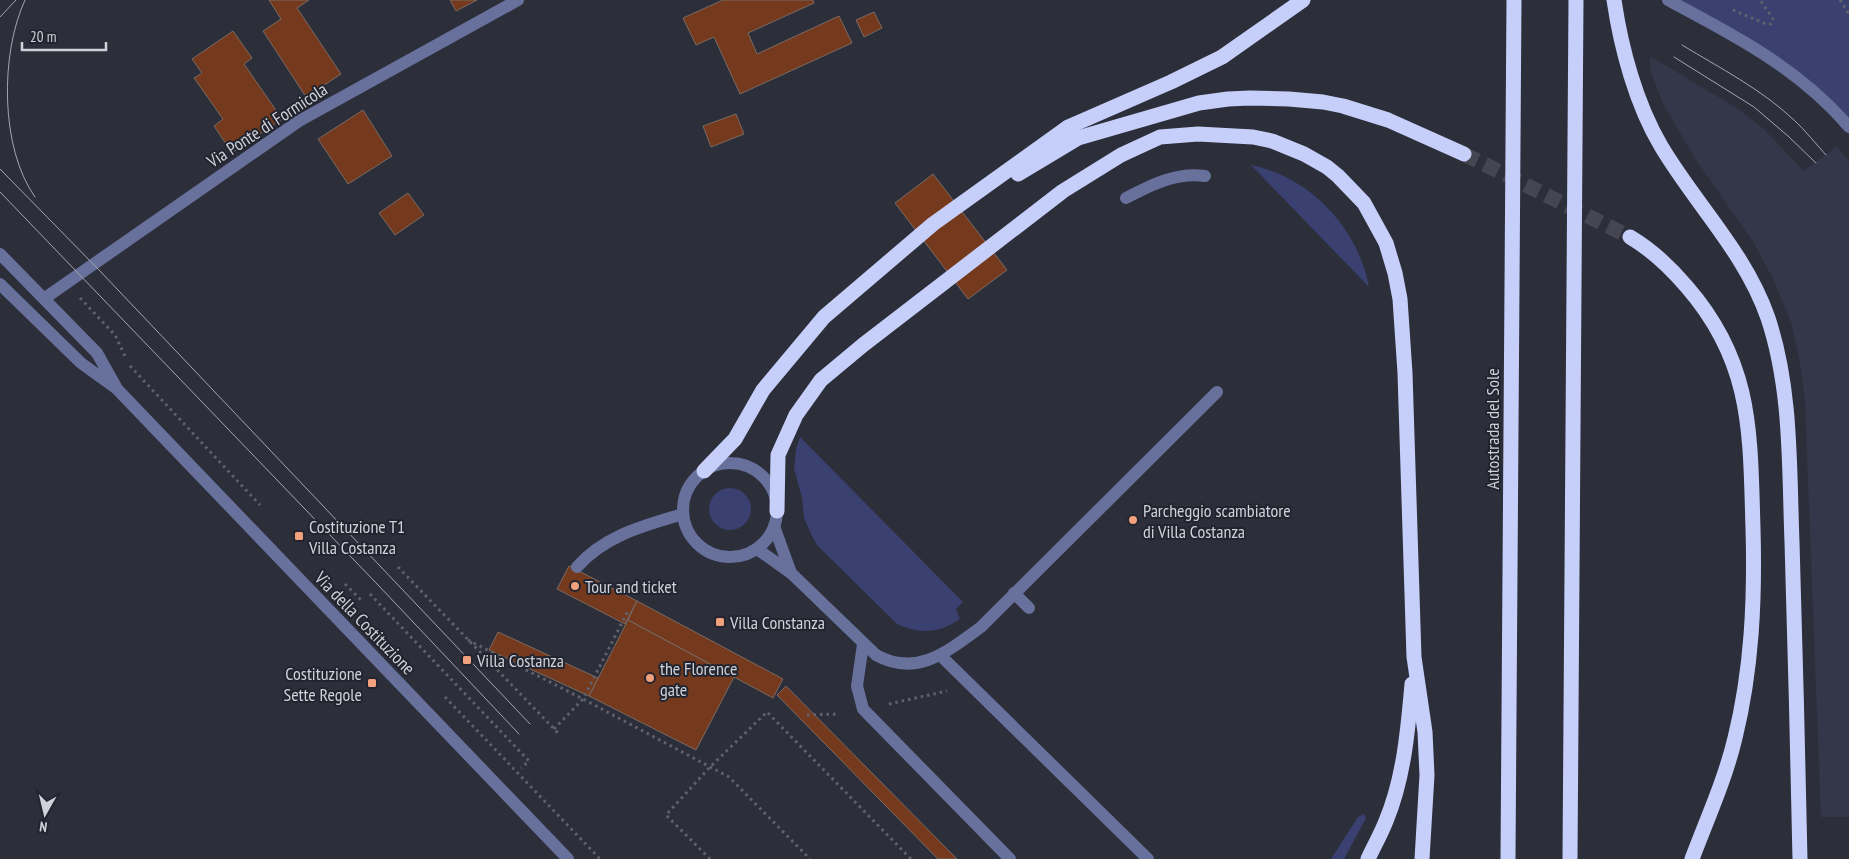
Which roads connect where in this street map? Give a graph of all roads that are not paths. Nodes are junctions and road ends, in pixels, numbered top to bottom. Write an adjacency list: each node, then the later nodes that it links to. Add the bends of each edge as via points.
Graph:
1 (518, 0): 15 (street, Via Ponte di Formicola, via 299,121)
2 (1303, 0): 11 (highway, via 1222,56 1068,127)
3 (1514, 0): 34 (highway, Autostrada del Sole)
4 (1576, 0): 35 (highway)
5 (1614, 0): 37 (highway, via 1626,58 1660,144 1744,267 1766,315 1779,359 1789,444)
6 (1668, 0): 7 (street, via 1770,57 1814,91)
7 (1849, 128)
8 (1464, 154): 11 (highway, via 1388,120 1343,106 1277,98 1228,99 1199,103 1078,138)
9 (1205, 176): 10 (street, via 1188,174 1168,179)
10 (1126, 198)
11 (933, 224): 18 (highway, via 824,317 763,390 735,438)
12 (1630, 237): 36 (highway, via 1652,251 1704,308 1732,359 1749,424 1754,573 1750,656 1735,738)
13 (0, 254): 15 (street, Via della Costituzione)
14 (0, 284): 16 (street, Via della Costituzione, via 81,364)
15 (46, 298): 16 (street, Via della Costituzione, via 97,353)
16 (117, 389): 29 (street, Via della Costituzione)
17 (1217, 392): 24 (street)
18 (704, 471): 19 (street, via 688,489); 20 (street, via 728,463 743,464 757,471 768,481 774,494)
19 (683, 514): 21 (street, via 692,537 712,552 737,556); 22 (street, via 616,537 596,548)
20 (775, 519): 21 (street, via 763,544); 23 (street); 28 (highway, via 778,455 796,415 821,380 1063,191 1121,155 1160,138 1234,135 1272,142 1327,167 1350,187 1379,228 1396,273 1404,357)
21 (757, 549): 23 (street)
22 (577, 567)
23 (792, 574): 26 (street)
24 (1014, 592): 25 (street); 27 (street, via 981,627)
25 (1028, 608)
26 (863, 644): 27 (street, via 882,659 900,664 930,661); 30 (street, via 857,686 863,709)
27 (940, 655): 31 (street)
28 (1414, 657): 32 (highway, via 1406,741 1396,789 1387,819); 33 (highway, via 1425,732 1427,775)
29 (568, 859)
30 (1010, 859)
31 (1148, 859)
32 (1368, 859)
33 (1422, 859)
34 (1508, 859)
35 (1570, 859)
36 (1692, 859)
37 (1800, 859)

